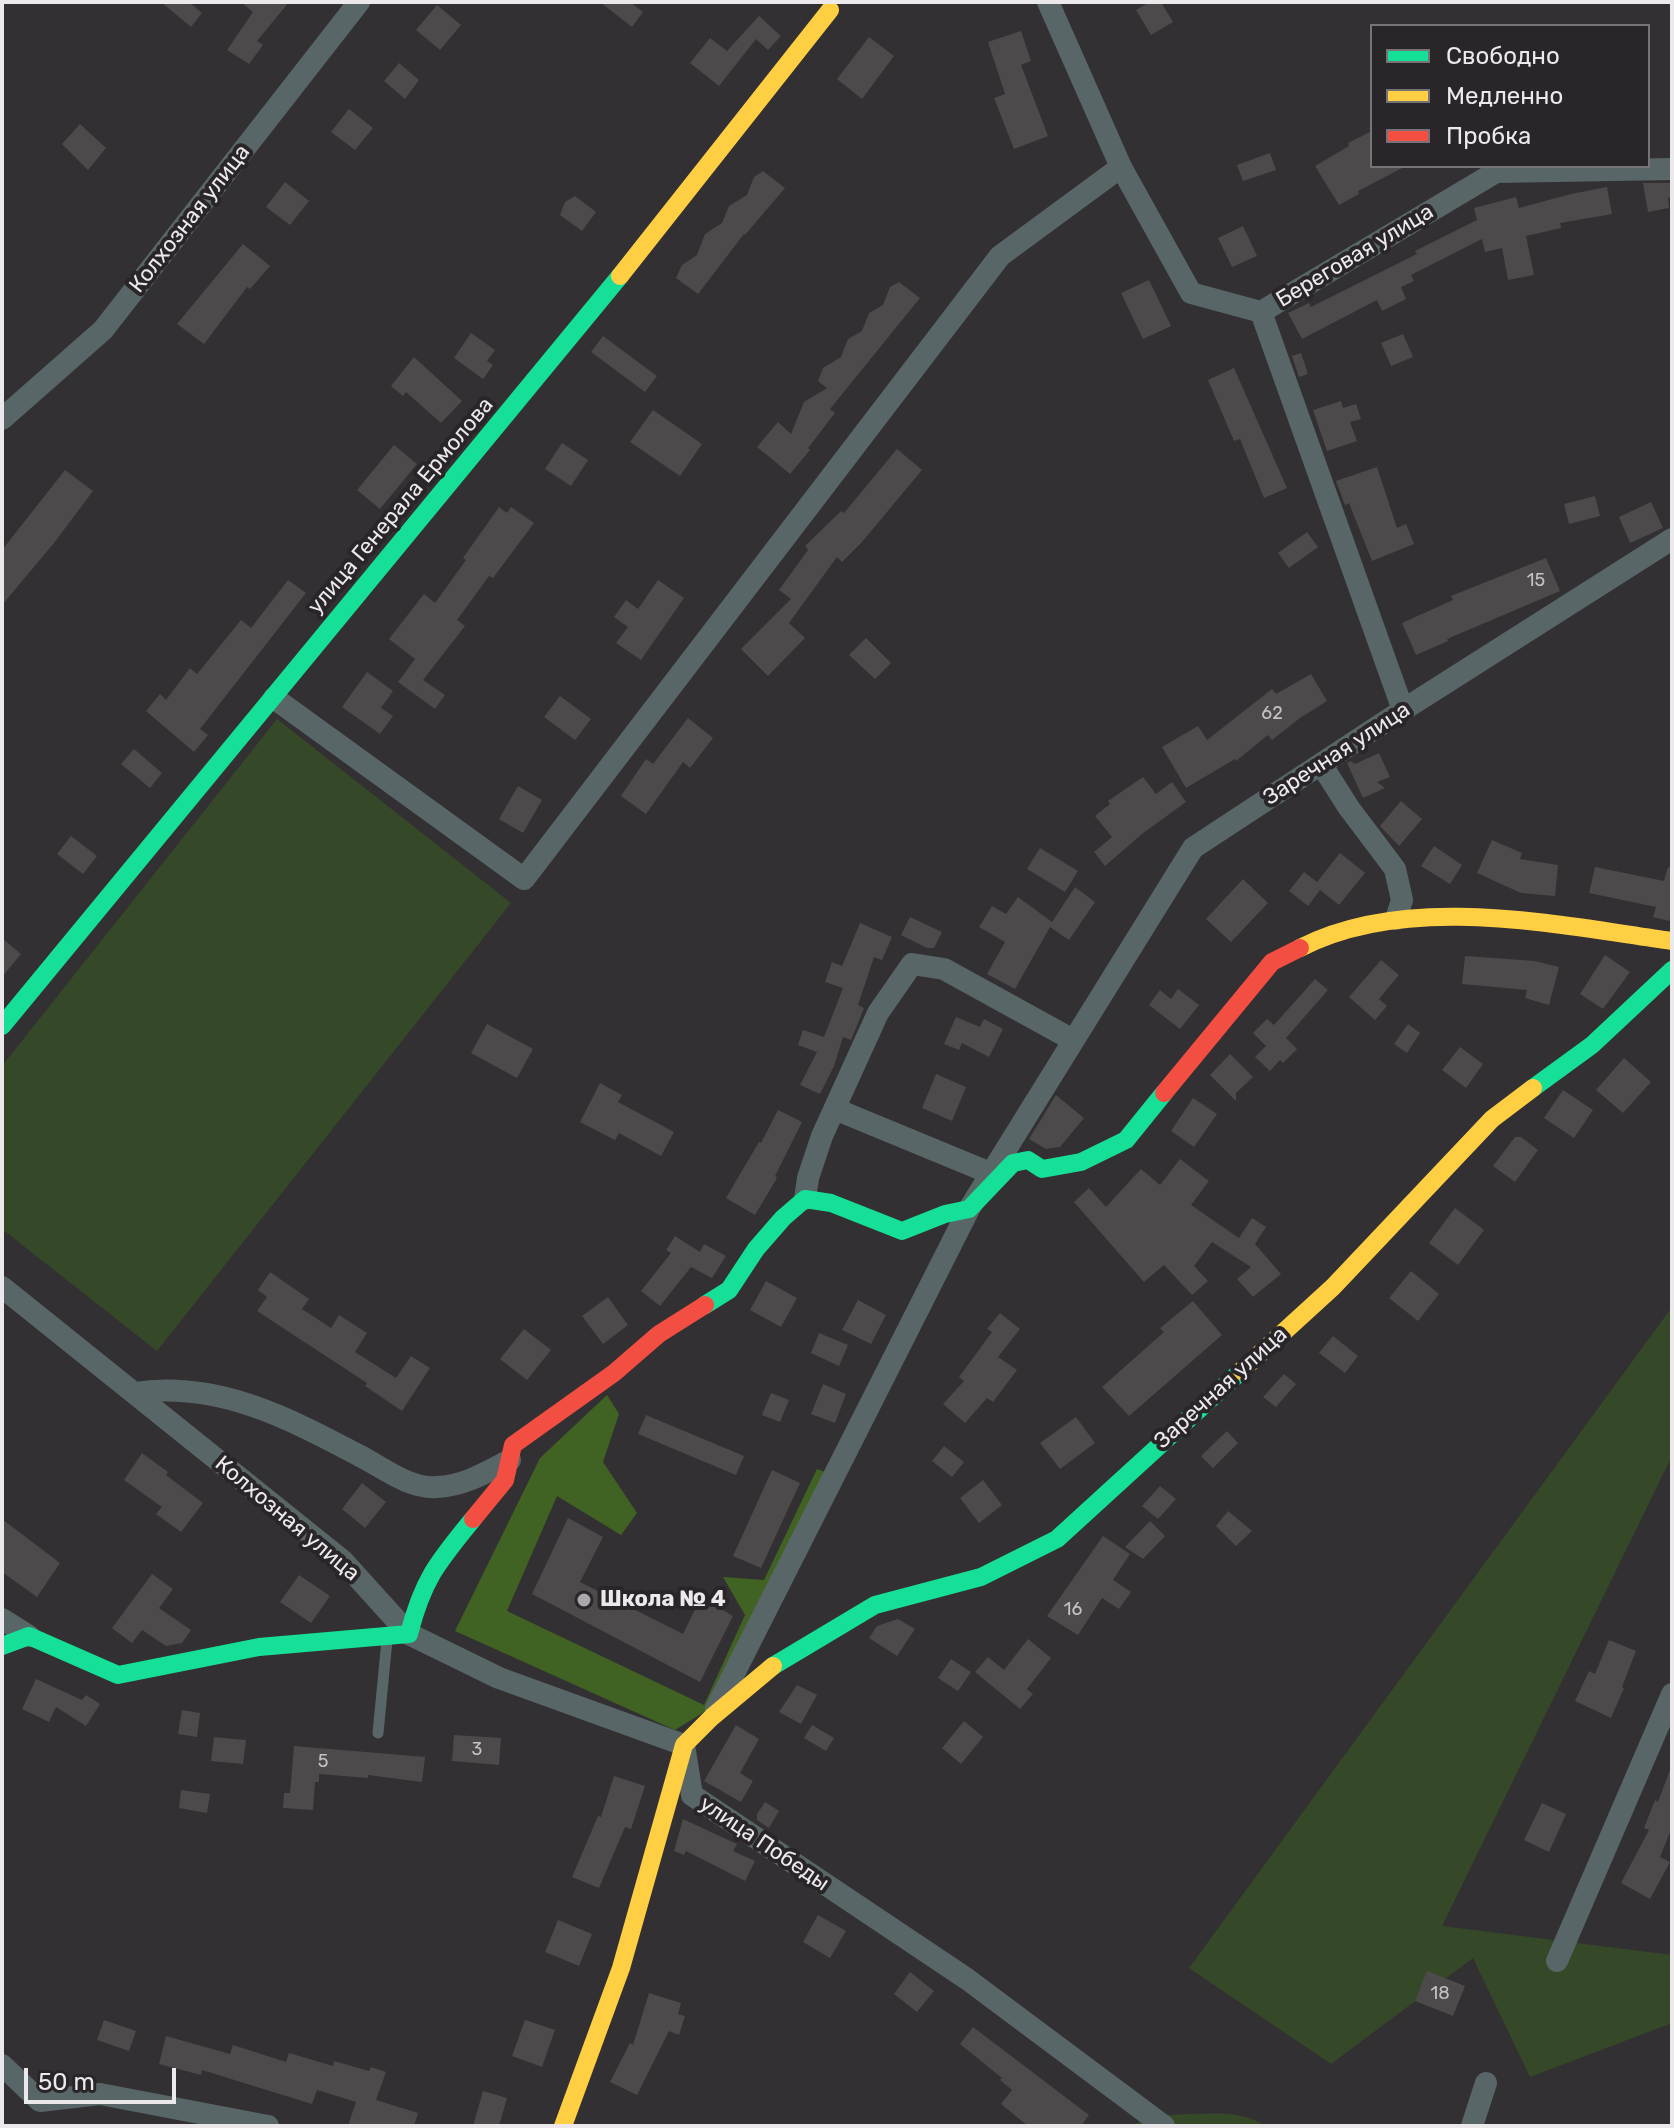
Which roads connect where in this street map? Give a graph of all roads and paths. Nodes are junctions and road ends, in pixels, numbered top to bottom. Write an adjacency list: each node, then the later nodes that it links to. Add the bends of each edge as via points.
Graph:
1 (359, 2): 7 (street, Колхозная улица, via 103,330)
2 (1048, 2): 4 (street)
3 (830, 10): 9 (street, улица Генерала Ермолова, via 574,334)
4 (1121, 167): 6 (street, via 1191,293); 9 (street, via 1000,256 524,879)
5 (1672, 169): 6 (street, Береговая улица, via 1496,172)
6 (1261, 312): 10 (street, Береговая улица)
7 (2, 419)
8 (1672, 539): 10 (street, Заречная улица)
9 (274, 698): 15 (street, улица Генерала Ермолова)
10 (1403, 710): 11 (street, Заречная улица)
11 (1321, 764): 12 (street, via 1395,869 1402,900); 16 (street, Заречная улица, via 1193,848)
12 (1396, 919): 13 (street, Заречная улица, via 1499,917); 20 (street, Заречная улица, via 1326,934 1272,962 1126,1140 1081,1162 1042,1169 1028,1160 1013,1163)
13 (1672, 941)
14 (1672, 970): 29 (street, Заречная улица, via 1592,1045 1492,1119 1333,1287 1057,1539 981,1577 875,1605 779,1661)
15 (2, 1026)
16 (1073, 1040): 17 (street, via 944,969 912,964 878,1013); 18 (street, Заречная улица)
17 (835, 1109): 18 (street); 19 (street)
18 (990, 1173): 20 (street, Заречная улица)
19 (805, 1199): 20 (street, via 831,1203 902,1231); 23 (street, via 756,1249 729,1290 659,1334 513,1445)
20 (969, 1209): 29 (street, Заречная улица)
21 (2, 1287): 22 (street, Колхозная улица)
22 (134, 1393): 23 (street, via 199,1394 253,1404 300,1423 410,1483 435,1488 468,1481); 25 (street, Колхозная улица, via 342,1560)
23 (510, 1460): 25 (street, via 505,1480 435,1565)
24 (2, 1619): 26 (street)
25 (398, 1635): 26 (street, via 259,1647 118,1675); 30 (lane); 31 (street, Колхозная улица)
26 (29, 1636): 27 (street)
27 (2, 1646)
28 (1672, 1694): 32 (street)
29 (712, 1717): 31 (street, Заречная улица)
30 (378, 1733)
31 (684, 1745): 36 (street, улица Победы, via 621,1968); 37 (street, улица Победы, via 692,1795 967,1979)
32 (1557, 1961)
33 (2, 2065): 35 (street, via 40,2101 100,2094)
34 (1486, 2083): 38 (street)
35 (268, 2126)
36 (563, 2126)
37 (1164, 2126)
38 (1472, 2126)

